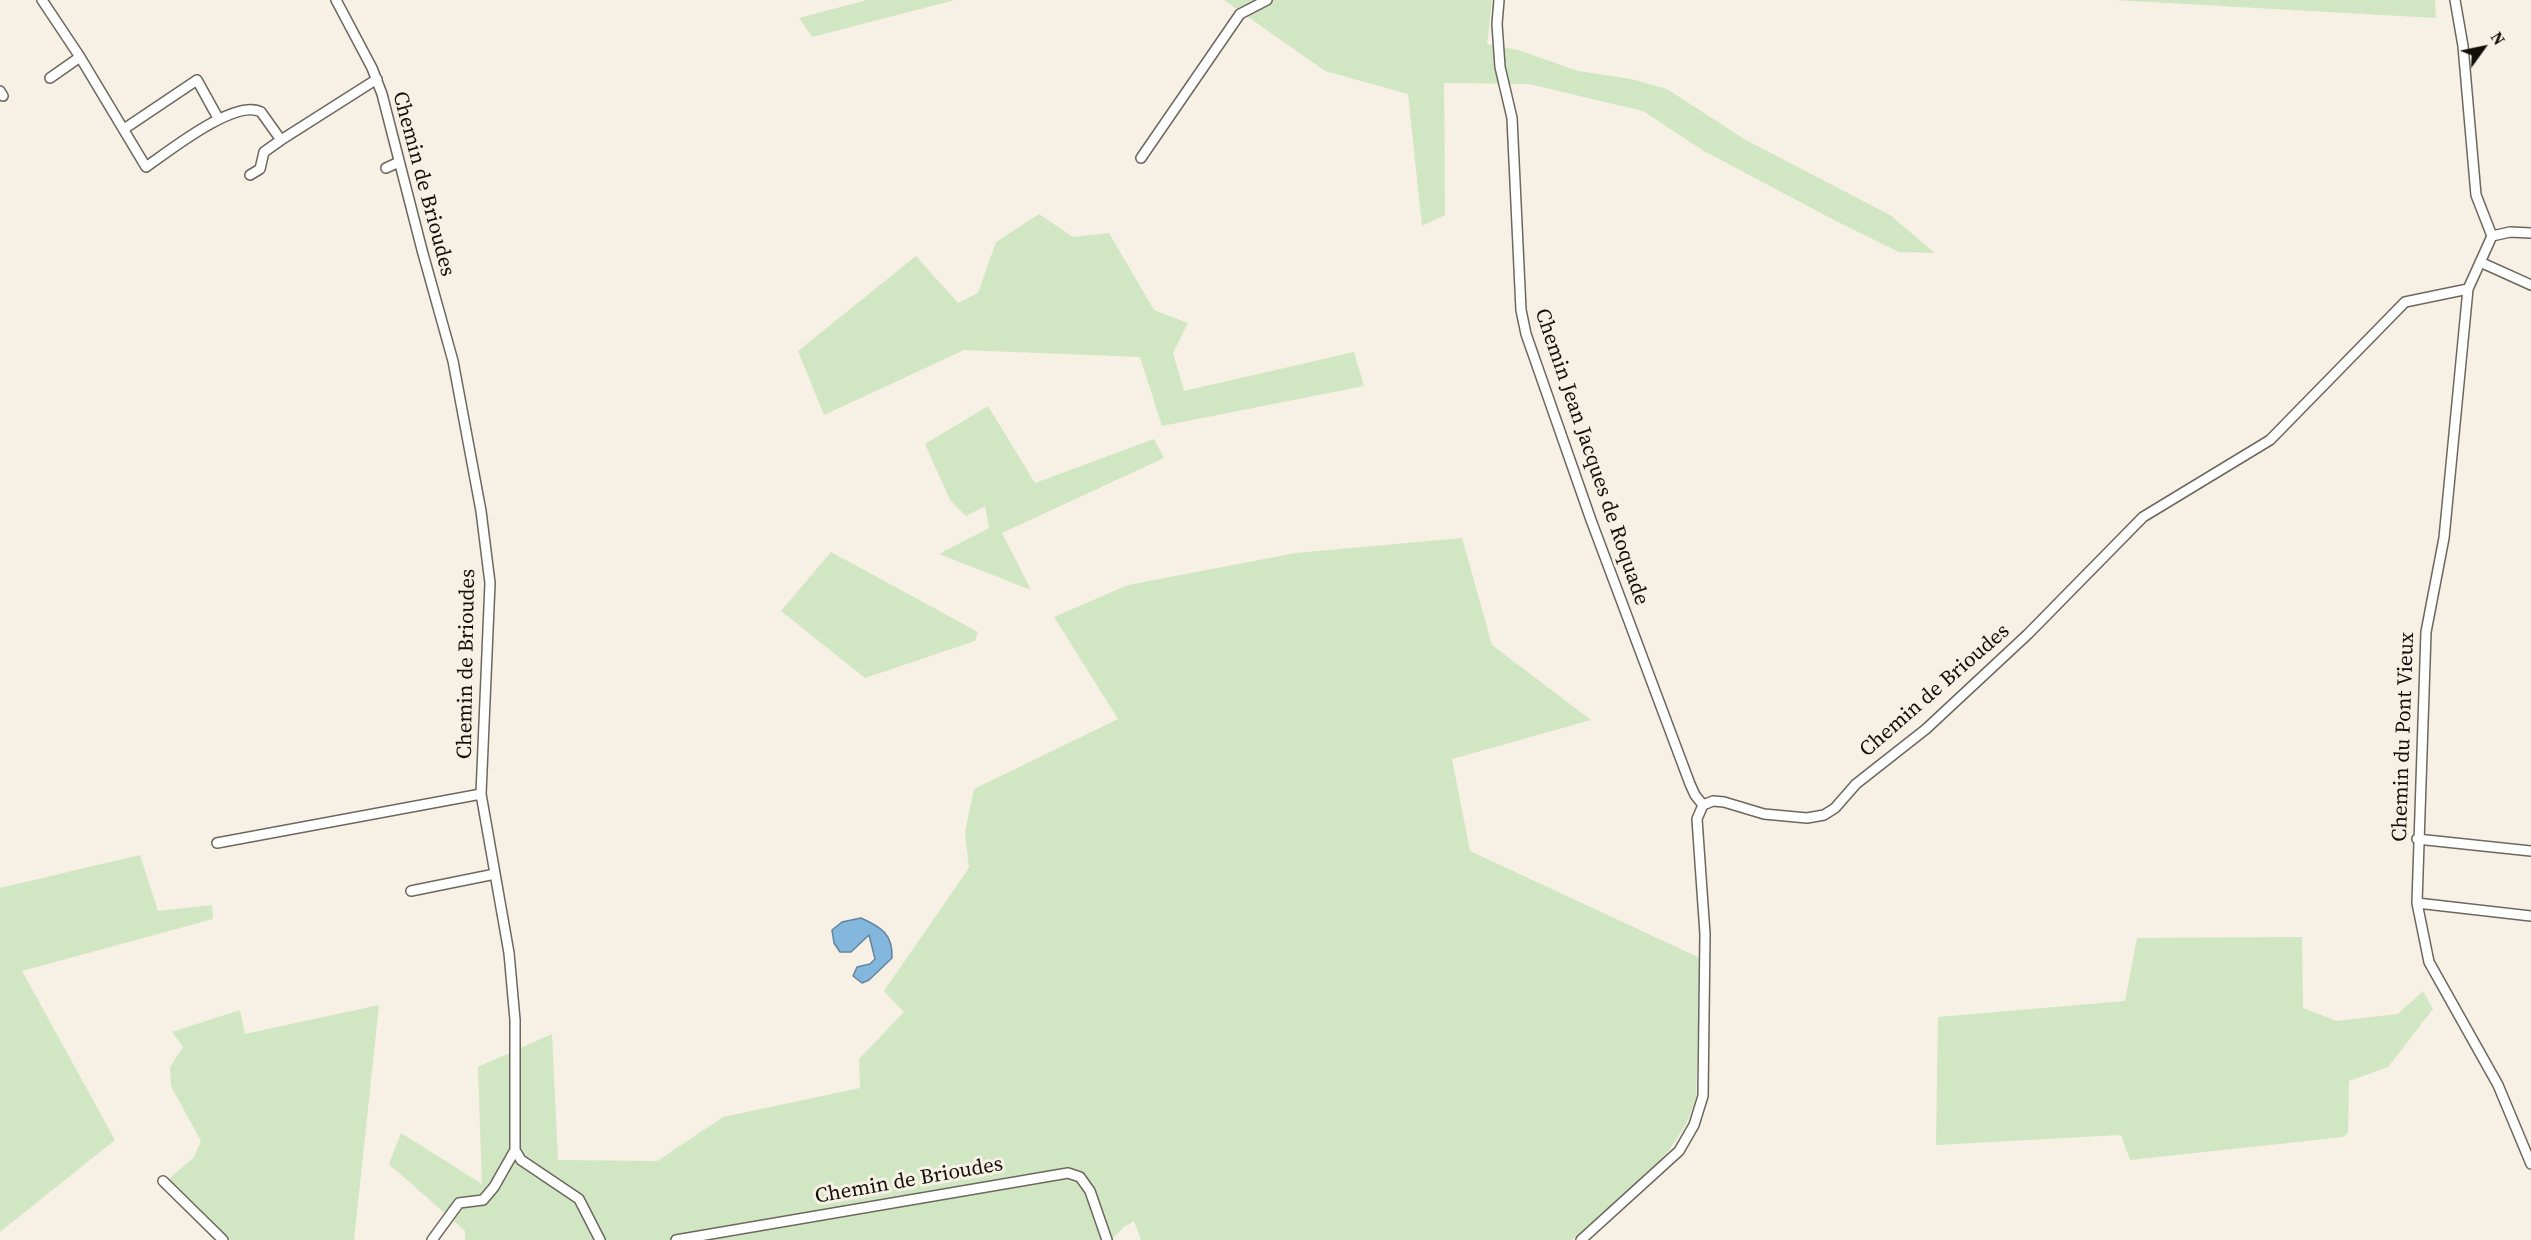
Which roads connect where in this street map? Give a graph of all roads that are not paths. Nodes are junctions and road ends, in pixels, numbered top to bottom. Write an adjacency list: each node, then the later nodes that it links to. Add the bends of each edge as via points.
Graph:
1 (42, 0): 6 (street)
2 (336, 0): 8 (street, Chemin de Brioudes)
3 (1267, 0): 12 (street, via 1240,14)
4 (1499, 0): 22 (street, Chemin Jean Jacques de Roquade, via 1500,68 1512,118 1521,310 1526,334 1643,663 1695,795)
5 (2455, 0): 17 (street, via 2463,46 2476,195)
6 (80, 57): 7 (street); 10 (street)
7 (50, 78)
8 (377, 79): 11 (street); 13 (street, Chemin de Brioudes)
9 (218, 118): 10 (street, via 146,167); 10 (street, via 197,80); 11 (street, via 256,109)
10 (124, 129)
11 (281, 140): 15 (street, via 264,152 260,169)
12 (1141, 158)
13 (399, 162): 14 (street); 21 (street, Chemin de Brioudes, via 453,361 481,511 490,583)
14 (386, 168)
15 (250, 175)
16 (2531, 233): 17 (street)
17 (2492, 236): 18 (street)
18 (2480, 262): 19 (street); 20 (street)
19 (2531, 285)
20 (2468, 289): 22 (street, Chemin de Brioudes, via 2405,302 2270,440 2142,518 2028,634 1926,729 1856,784 1835,808 1807,818 1764,814 1724,802); 23 (street, Chemin du Pont Vieux, via 2444,538 2426,632)
21 (482, 794): 24 (street); 26 (street, Chemin de Brioudes)
22 (1703, 805): 38 (street, via 1697,819 1705,934 1703,1096 1694,1125 1678,1151)
23 (2418, 839): 25 (street); 28 (street, Chemin du Pont Vieux)
24 (217, 843)
25 (2531, 851)
26 (495, 874): 27 (street); 30 (street, Chemin de Brioudes, via 509,953 515,1020)
27 (411, 891)
28 (2416, 903): 29 (street); 31 (street, Chemin du Pont Vieux, via 2429,962 2498,1085)
29 (2531, 916)
30 (516, 1150): 34 (street, via 483,1200 459,1203); 35 (street, via 521,1160 579,1199)
31 (2531, 1164)
32 (163, 1181): 33 (street)
33 (223, 1240)
34 (432, 1240)
35 (600, 1240)
36 (676, 1240): 37 (street, Chemin de Brioudes, via 1068,1173 1080,1177 1090,1191)
37 (1107, 1240)
38 (1581, 1240)

